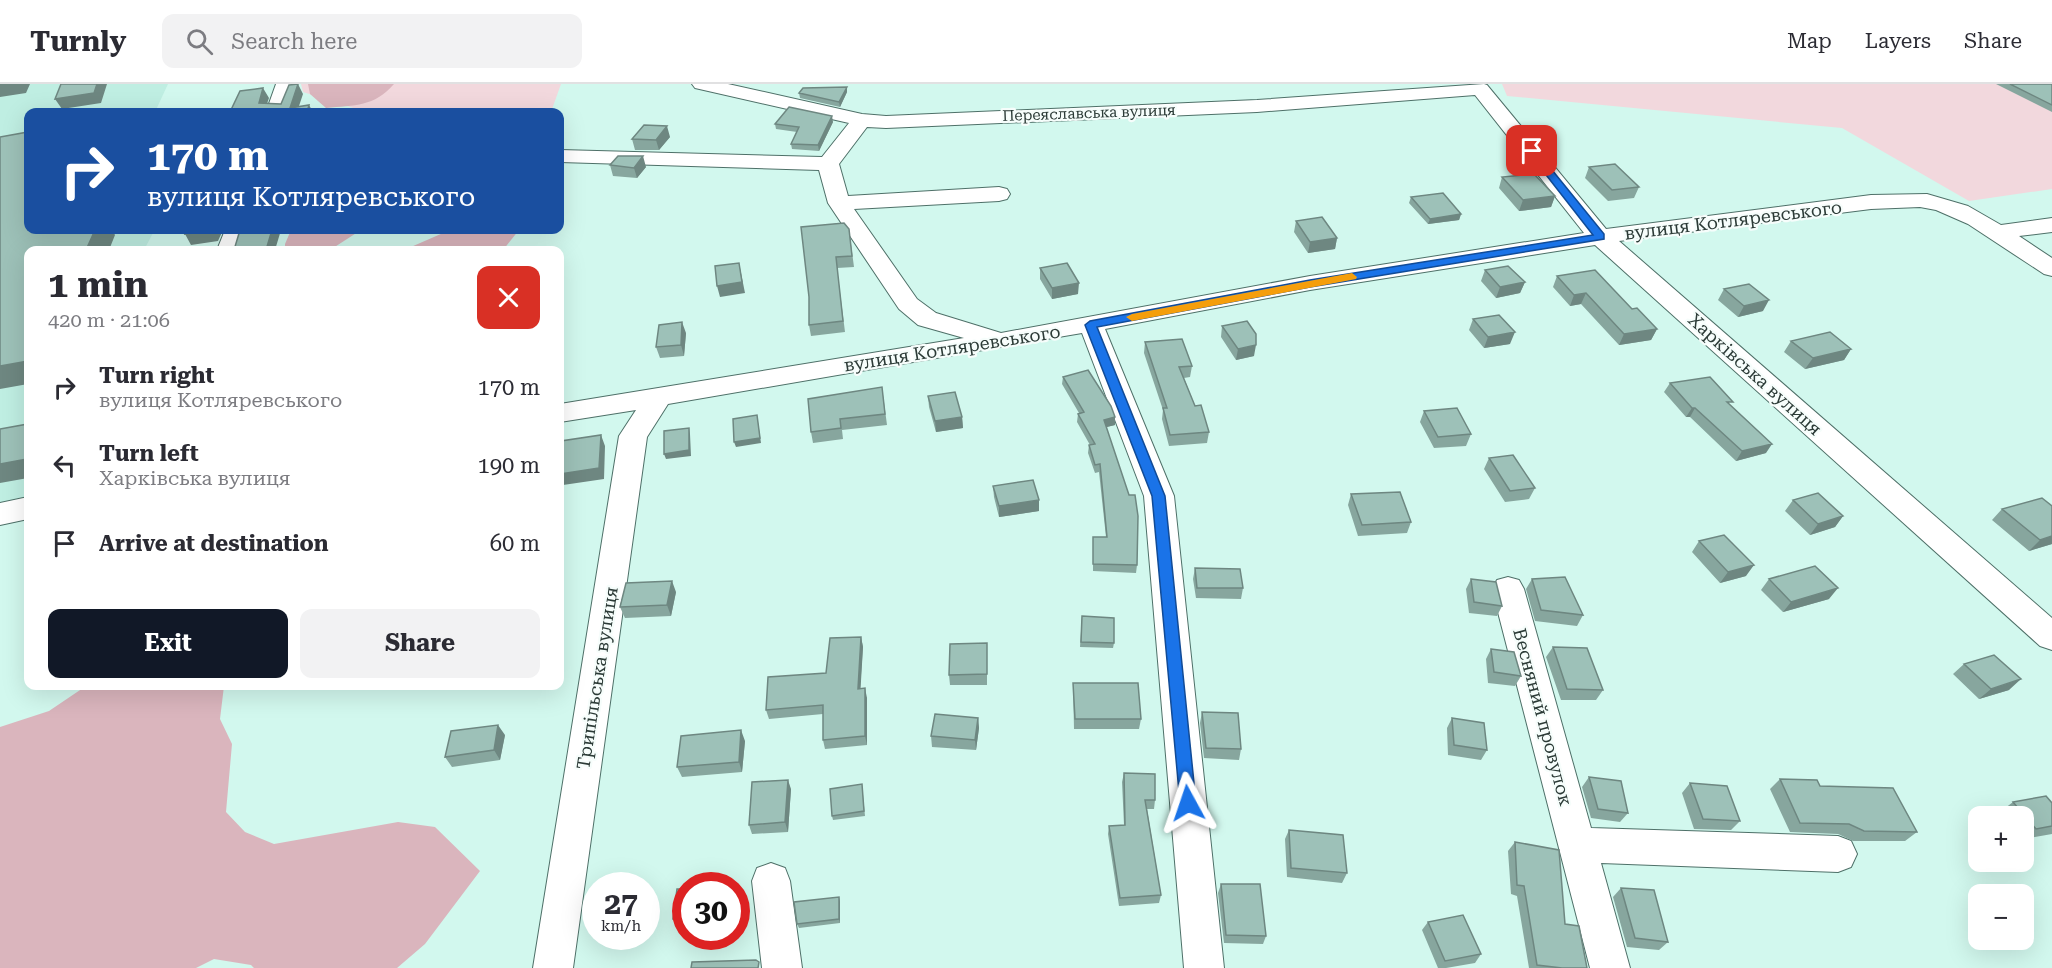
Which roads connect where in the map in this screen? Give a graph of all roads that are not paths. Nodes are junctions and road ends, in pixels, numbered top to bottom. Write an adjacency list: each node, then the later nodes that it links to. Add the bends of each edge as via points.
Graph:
1 (286, 84): 4 (street)
2 (702, 84): 5 (street, Переяславська вулиця)
3 (1482, 87): 5 (street, Переяславська вулиця, via 1257,106); 12 (street, Харківська вулиця)
4 (277, 108)
5 (862, 120): 7 (street)
6 (564, 156): 7 (street)
7 (828, 164): 9 (street)
8 (999, 194): 9 (street)
9 (839, 203): 15 (street, via 908,304 927,319)
10 (2052, 225): 11 (street)
11 (1997, 232): 12 (street, вулиця Котляревського, via 1949,207 1906,200); 13 (street, вулиця Котляревського)
12 (1600, 237): 14 (street, вулиця Котляревського, via 1310,283); 21 (street, Харківська вулиця)
13 (2052, 269)
14 (1090, 325): 15 (street, вулиця Котляревського); 27 (street, via 1159,496)
15 (999, 341): 16 (street, вулиця Котляревського)
16 (660, 394): 17 (street, вулиця Котляревського); 25 (street, Трипільська вулиця, via 633,436)
17 (564, 412)
18 (24, 509): 19 (street)
19 (0, 514)
20 (1508, 589): 22 (street, Весняний провулок)
21 (2052, 637)
22 (1578, 845): 23 (street); 28 (street, Весняний провулок)
23 (1838, 854)
24 (771, 881): 26 (street)
25 (553, 968)
26 (782, 968)
27 (1204, 968)
28 (1610, 968)

